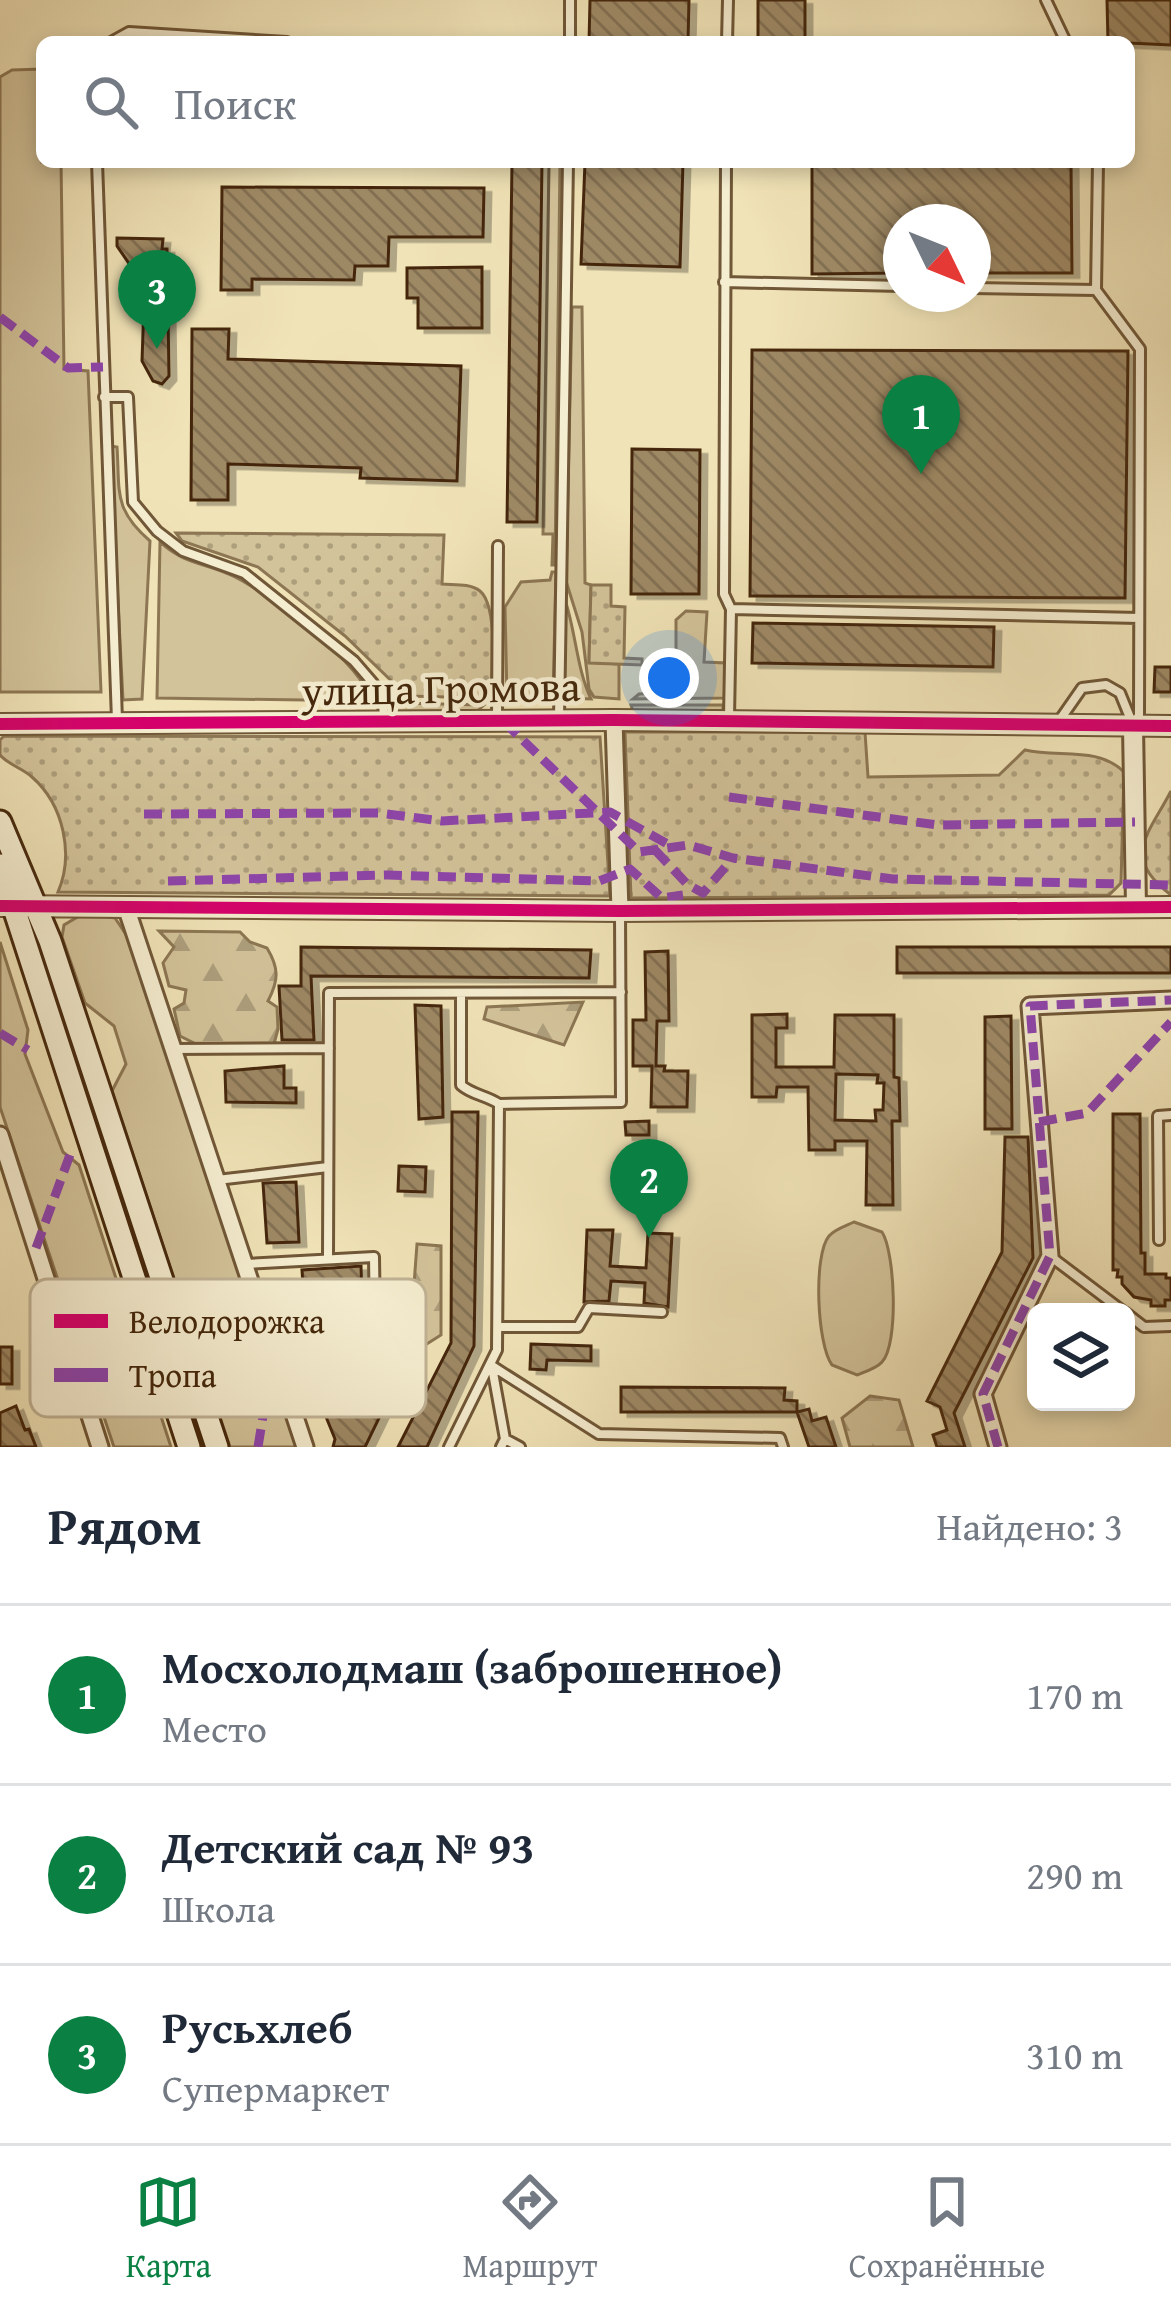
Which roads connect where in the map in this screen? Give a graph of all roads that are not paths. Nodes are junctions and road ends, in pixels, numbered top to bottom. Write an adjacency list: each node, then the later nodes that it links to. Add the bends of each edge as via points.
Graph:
1 (570, 0): 6 (lane)
2 (728, 0): 7 (lane)
3 (1046, 0): 8 (lane)
4 (122, 36): 5 (lane)
5 (192, 36)
6 (569, 36)
7 (728, 36)
8 (1063, 36)
9 (97, 168): 17 (lane)
10 (568, 168): 22 (lane)
11 (726, 168): 13 (lane)
12 (1098, 168): 16 (lane)
13 (724, 282): 14 (lane); 19 (lane)
14 (883, 286)
15 (991, 287): 16 (lane)
16 (1096, 290): 20 (lane, via 1140,350)
17 (104, 397): 23 (lane); 26 (lane, via 128,398 134,502 157,531 183,551 244,572 354,661 373,682)
18 (498, 546): 24 (lane)
19 (730, 609): 20 (lane); 25 (lane)
20 (1139, 618): 29 (lane)
21 (614, 720): 22 (street, улица Громова); 25 (street, улица Громова); 38 (street)
22 (560, 721): 24 (street, улица Громова)
23 (117, 722): 26 (street, улица Громова); 27 (street, улица Громова)
24 (497, 722): 26 (street, улица Громова)
25 (728, 722): 28 (street, улица Громова)
26 (384, 723)
27 (0, 724)
28 (1054, 724): 29 (street, улица Громова); 29 (lane, via 1082,688 1099,684 1120,693)
29 (1133, 726): 30 (street, улица Громова); 36 (street)
30 (1171, 726)
31 (0, 822): 34 (main road)
32 (0, 865): 33 (main road)
33 (5, 906): 34 (street); 54 (main road)
34 (38, 906): 35 (street); 55 (main road)
35 (126, 907): 38 (street); 43 (street)
36 (1136, 907): 37 (street); 38 (street)
37 (1171, 907)
38 (620, 910): 39 (lane)
39 (620, 992): 40 (lane); 44 (lane, via 621,1102)
40 (461, 993): 42 (lane, via 329,993); 44 (lane, via 461,1085)
41 (1171, 1000): 50 (street, via 1030,1006)
42 (328, 1048): 43 (lane); 47 (lane)
43 (171, 1049): 48 (street)
44 (500, 1104): 62 (lane)
45 (1171, 1115): 49 (lane, via 1158,1116)
46 (0, 1135): 53 (street)
47 (328, 1167): 48 (lane); 51 (lane)
48 (215, 1180): 52 (street)
49 (1159, 1240)
50 (1050, 1256): 58 (lane); 77 (street, via 983,1394)
51 (328, 1259): 52 (lane); 57 (lane, via 374,1257)
52 (244, 1264): 56 (street)
53 (46, 1279)
54 (132, 1279)
55 (161, 1279)
56 (249, 1279)
57 (374, 1279)
58 (1112, 1303)
59 (662, 1312): 62 (lane, via 589,1309 578,1327)
60 (1135, 1320): 61 (lane)
61 (1171, 1326)
62 (499, 1327): 63 (lane)
63 (491, 1366): 68 (lane, via 599,1434); 69 (lane); 74 (lane)
64 (90, 1417): 70 (street)
65 (179, 1417): 71 (main road)
66 (207, 1417): 72 (main road)
67 (295, 1417): 73 (street)
68 (694, 1441): 76 (lane, via 780,1438)
69 (503, 1443): 75 (lane)
70 (100, 1447)
71 (189, 1447)
72 (217, 1447)
73 (305, 1447)
74 (448, 1447)
75 (520, 1447)
76 (783, 1447)
77 (998, 1447)

